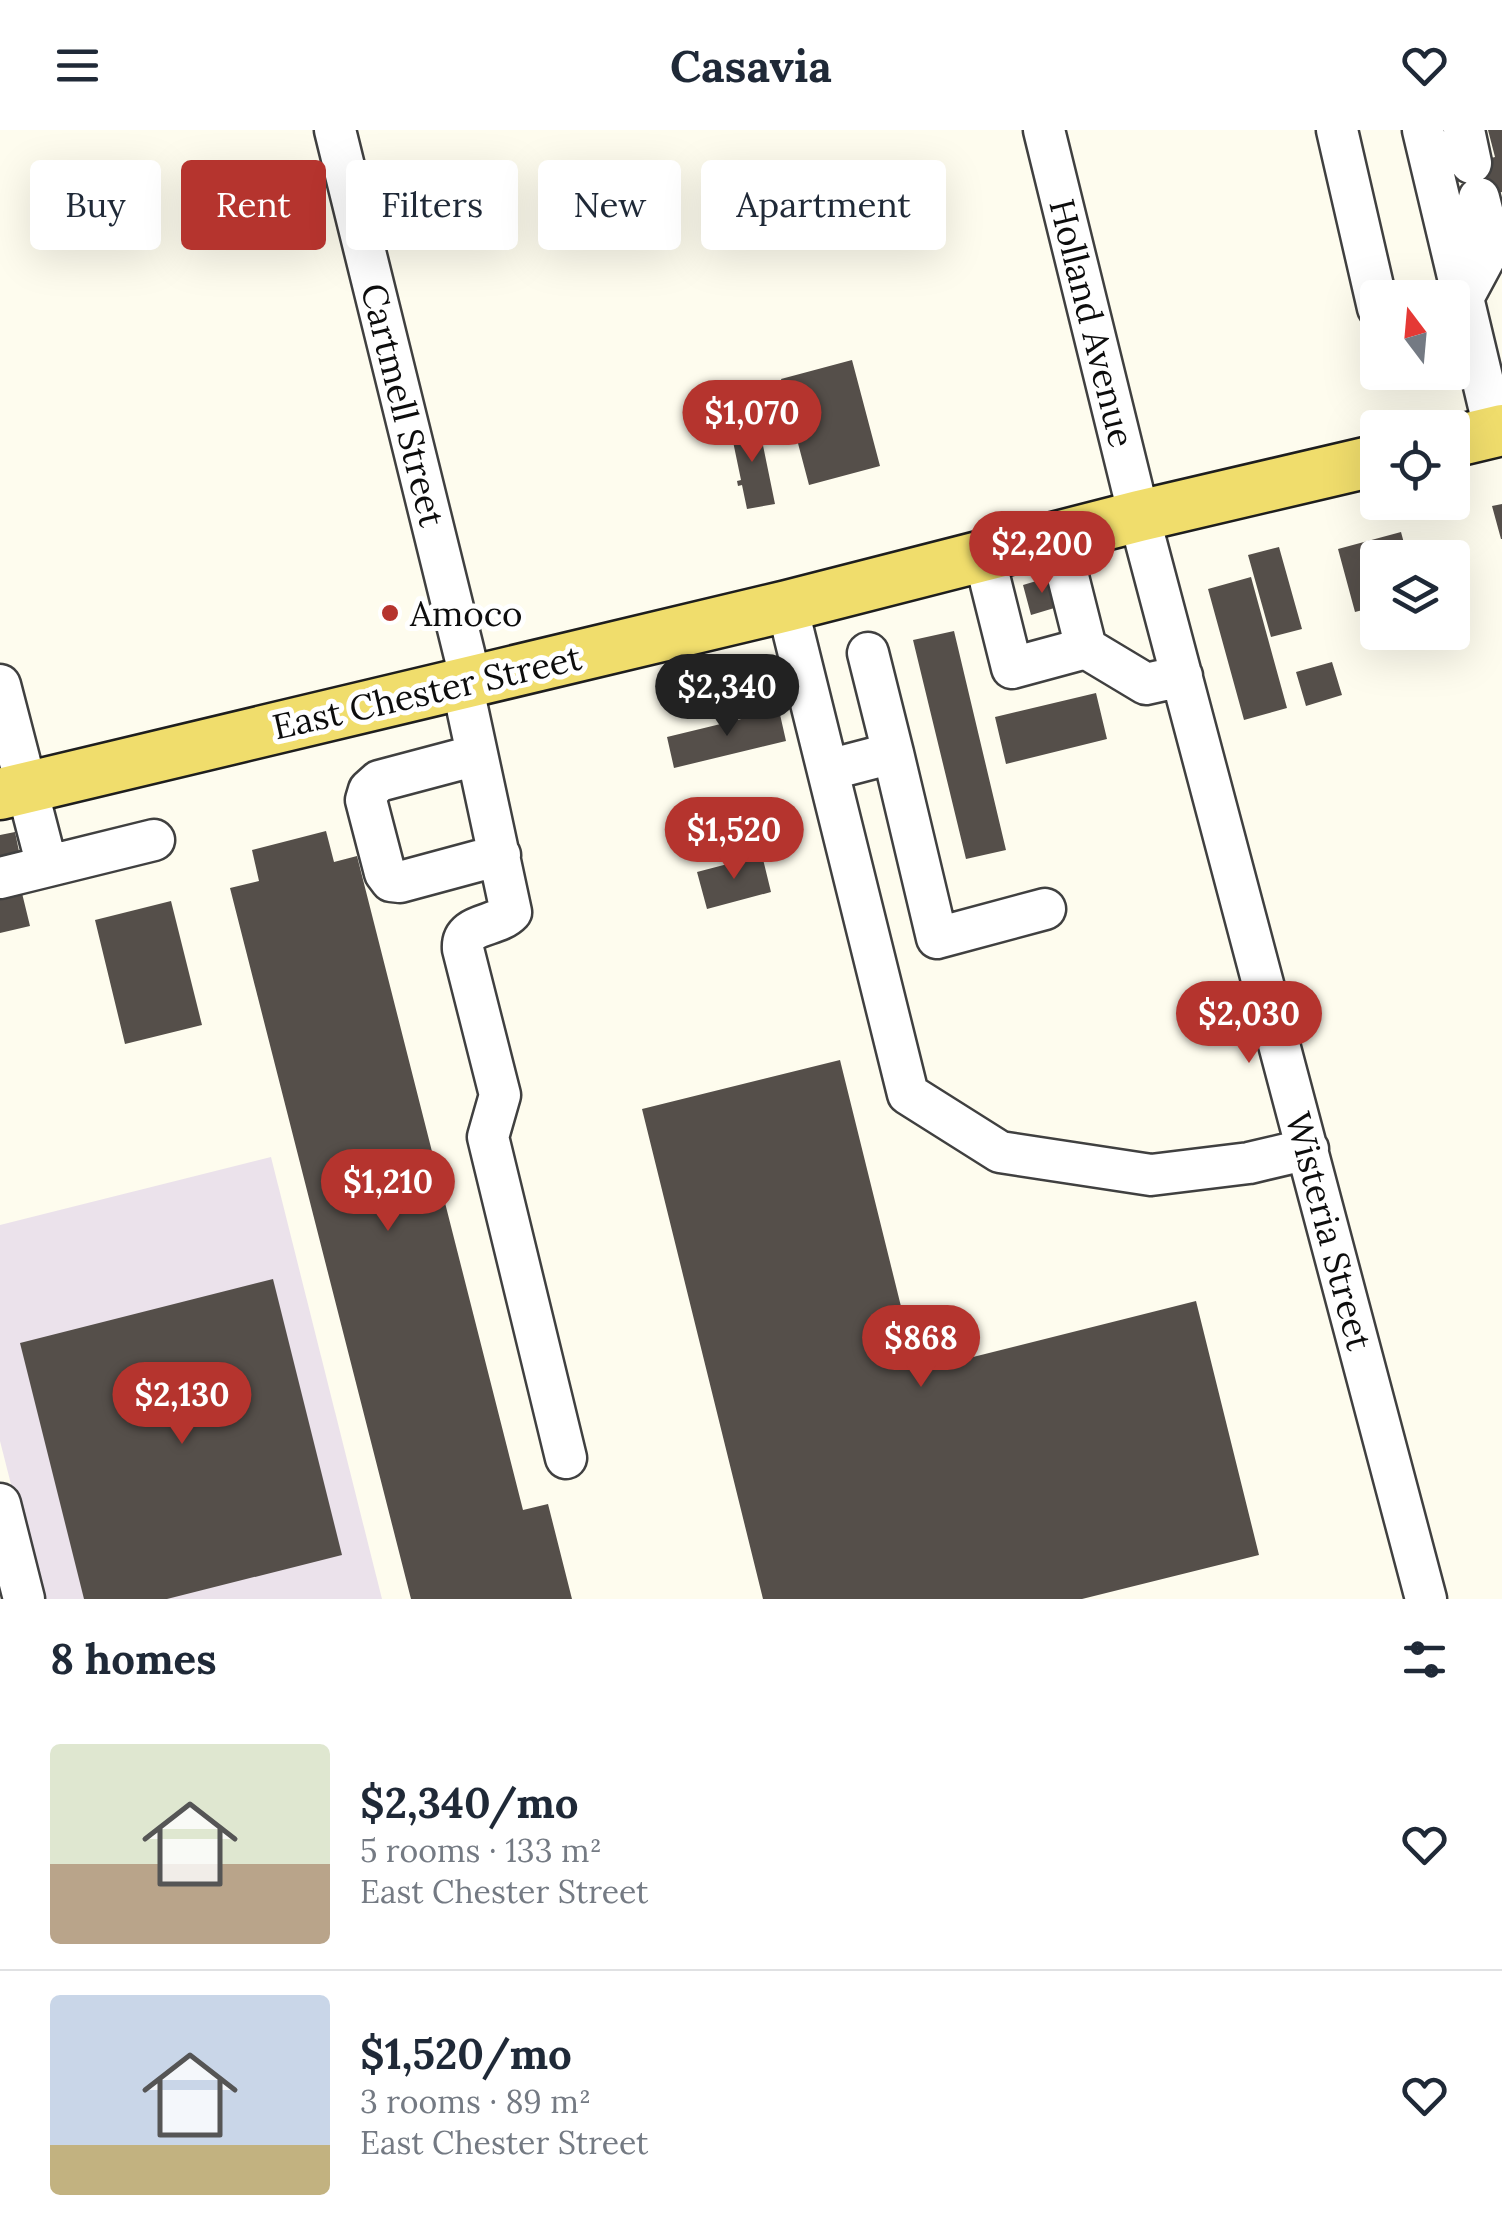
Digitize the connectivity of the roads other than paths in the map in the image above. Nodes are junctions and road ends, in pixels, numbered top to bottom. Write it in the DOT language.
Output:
graph roads {
  1 [pos="335,130"];
  2 [pos="1044,130"];
  3 [pos="1337,130"];
  4 [pos="1423,130"];
  5 [pos="1471,164"];
  6 [pos="1372,280"];
  7 [pos="1472,328"];
  8 [pos="1483,434"];
  9 [pos="1360,464"];
  10 [pos="1139,516"];
  11 [pos="1058,538"];
  12 [pos="984,556"];
  13 [pos="788,606"];
  14 [pos="1086,648"];
  15 [pos="868,653"];
  16 [pos="1182,676"];
  17 [pos="466,682"];
  18 [pos="0,685"];
  19 [pos="893,753"];
  20 [pos="478,755"];
  21 [pos="828,770"];
  22 [pos="14,805"];
  23 [pos="154,840"];
  24 [pos="500,855"];
  25 [pos="47,866"];
  26 [pos="0,878"];
  27 [pos="1045,909"];
  28 [pos="1308,1149"];
  29 [pos="566,1458"];
  30 [pos="0,1504"];
  31 [pos="24,1599"];
  32 [pos="1426,1599"];
  1 -- 17 [label="street, Cartmell Street"];
  2 -- 10 [label="street, Holland Avenue"];
  3 -- 6 [label="street"];
  4 -- 7 [label="street"];
  5 -- 7 [label="street"];
  7 -- 8 [label="street"];
  9 -- 10 [label="main road, East Chester Street"];
  10 -- 11 [label="main road, East Chester Street"];
  10 -- 16 [label="street, Wisteria Street"];
  11 -- 12 [label="main road, East Chester Street"];
  11 -- 14 [label="street"];
  12 -- 13 [label="main road, East Chester Street"];
  12 -- 14 [label="street"];
  13 -- 17 [label="main road, East Chester Street"];
  13 -- 21 [label="street"];
  14 -- 16 [label="street"];
  15 -- 19 [label="street"];
  16 -- 28 [label="street, Wisteria Street"];
  17 -- 20 [label="street, Cartmell Street"];
  17 -- 22 [label="main road, East Chester Street"];
  18 -- 22 [label="street"];
  19 -- 21 [label="street"];
  19 -- 27 [label="street"];
  20 -- 24 [label="street, Cartmell Street"];
  20 -- 24 [label="street"];
  21 -- 28 [label="street"];
  22 -- 25 [label="street"];
  23 -- 25 [label="street"];
  24 -- 29 [label="street, Cartmell Street"];
  25 -- 26 [label="street"];
  28 -- 32 [label="street, Wisteria Street"];
  30 -- 31 [label="street"];
}
